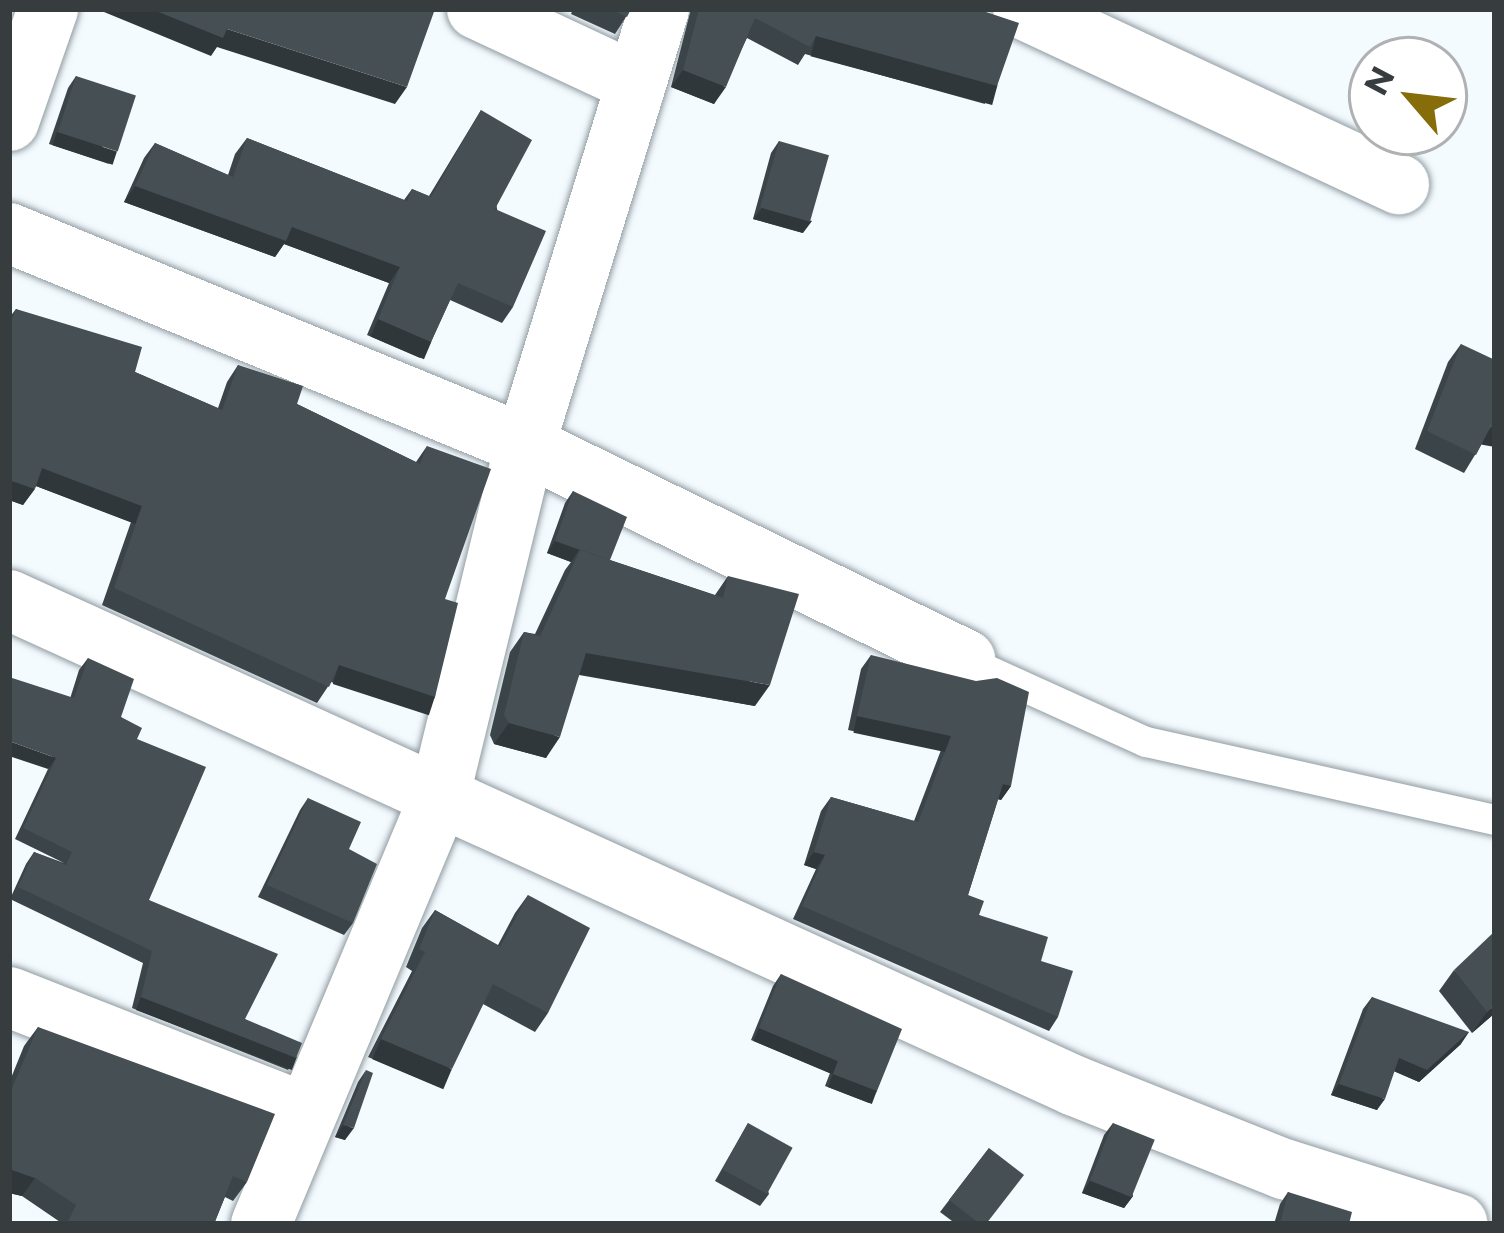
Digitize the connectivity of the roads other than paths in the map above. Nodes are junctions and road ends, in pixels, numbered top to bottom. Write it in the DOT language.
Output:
graph roads {
  1 [pos="48,9"];
  2 [pos="477,9"];
  3 [pos="658,9"];
  4 [pos="1023,9"];
  5 [pos="636,82"];
  6 [pos="9,121"];
  7 [pos="1399,184"];
  8 [pos="9,233"];
  9 [pos="525,445"];
  10 [pos="9,600"];
  11 [pos="965,660"];
  12 [pos="439,797"];
  13 [pos="1495,820"];
  14 [pos="9,997"];
  15 [pos="302,1112"];
  16 [pos="261,1224"];
  17 [pos="1458,1224"];
  1 -- 6 [label="street"];
  2 -- 5 [label="street"];
  3 -- 5 [label="street"];
  4 -- 7 [label="street"];
  5 -- 9 [label="street"];
  8 -- 9 [label="street"];
  9 -- 11 [label="street"];
  9 -- 12 [label="street"];
  10 -- 12 [label="street"];
  11 -- 13 [label="lane"];
  12 -- 15 [label="street"];
  12 -- 17 [label="street"];
  14 -- 15 [label="street"];
  15 -- 16 [label="street"];
}
